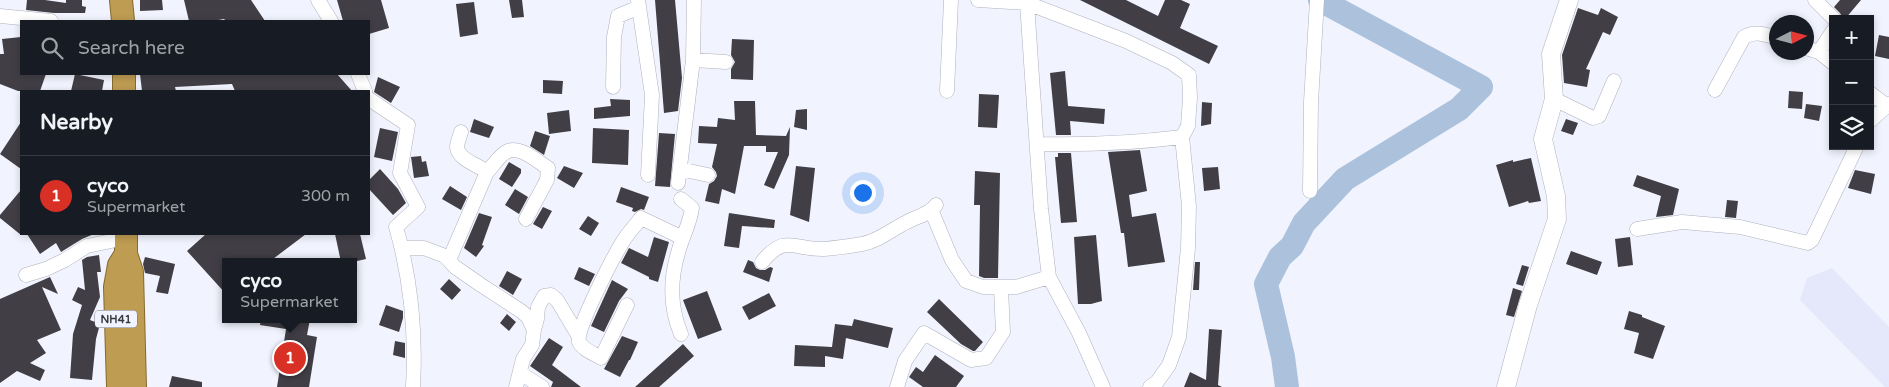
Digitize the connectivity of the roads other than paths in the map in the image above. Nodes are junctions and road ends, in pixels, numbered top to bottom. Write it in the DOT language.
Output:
graph roads {
  1 [pos="121,0"];
  2 [pos="318,0"];
  3 [pos="694,0"];
  4 [pos="951,0"];
  5 [pos="978,0"];
  6 [pos="1569,0"];
  7 [pos="1815,0"];
  8 [pos="638,3"];
  9 [pos="1317,3"];
  10 [pos="1027,4"];
  11 [pos="1830,15"];
  12 [pos="0,16"];
  13 [pos="41,20"];
  14 [pos="123,20"];
  15 [pos="330,20"];
  16 [pos="1829,35"];
  17 [pos="1769,36"];
  18 [pos="1814,49"];
  19 [pos="1814,51"];
  20 [pos="694,60"];
  21 [pos="1829,60"];
  22 [pos="726,62"];
  23 [pos="124,75"];
  24 [pos="358,75"];
  25 [pos="1614,81"];
  26 [pos="613,87"];
  27 [pos="124,90"];
  28 [pos="365,90"];
  29 [pos="1715,90"];
  30 [pos="947,91"];
  31 [pos="1874,96"];
  32 [pos="1554,99"];
  33 [pos="370,100"];
  34 [pos="1887,105"];
  35 [pos="1874,118"];
  36 [pos="461,132"];
  37 [pos="1182,137"];
  38 [pos="1037,144"];
  39 [pos="1855,150"];
  40 [pos="487,172"];
  41 [pos="648,175"];
  42 [pos="708,175"];
  43 [pos="1310,191"];
  44 [pos="681,199"];
  45 [pos="526,219"];
  46 [pos="1637,229"];
  47 [pos="683,238"];
  48 [pos="126,242"];
  49 [pos="402,248"];
  50 [pos="448,260"];
  51 [pos="762,262"];
  52 [pos="26,275"];
  53 [pos="1049,277"];
  54 [pos="1001,288"];
  55 [pos="627,305"];
  56 [pos="534,330"];
  57 [pos="681,334"];
  58 [pos="578,335"];
  59 [pos="518,380"];
  60 [pos="118,387"];
  61 [pos="135,387"];
  62 [pos="413,387"];
  63 [pos="542,387"];
  64 [pos="897,387"];
  65 [pos="1103,387"];
  66 [pos="1150,387"];
  67 [pos="1506,387"];
  1 -- 14 [label="highway"];
  2 -- 15 [label="street"];
  3 -- 20 [label="street"];
  4 -- 30 [label="street"];
  5 -- 10 [label="street"];
  6 -- 32 [label="street"];
  7 -- 11 [label="street"];
  8 -- 26 [label="street"];
  8 -- 41 [label="street"];
  9 -- 43 [label="street"];
  10 -- 37 [label="street"];
  10 -- 38 [label="street"];
  12 -- 13 [label="street"];
  16 -- 18 [label="street"];
  17 -- 29 [label="street"];
  19 -- 21 [label="street"];
  20 -- 22 [label="street"];
  20 -- 42 [label="street"];
  23 -- 27 [label="highway"];
  24 -- 28 [label="street"];
  25 -- 32 [label="street"];
  31 -- 34 [label="street"];
  32 -- 67 [label="street"];
  33 -- 49 [label="street"];
  34 -- 35 [label="street"];
  36 -- 40 [label="street"];
  37 -- 38 [label="street"];
  37 -- 66 [label="street"];
  38 -- 53 [label="street"];
  39 -- 46 [label="street"];
  40 -- 45 [label="street"];
  40 -- 50 [label="street"];
  44 -- 47 [label="street"];
  47 -- 57 [label="street"];
  47 -- 58 [label="street"];
  48 -- 52 [label="street"];
  48 -- 60 [label="highway, NH41"];
  48 -- 61 [label="highway, NH41"];
  49 -- 50 [label="street"];
  49 -- 62 [label="street"];
  50 -- 56 [label="street"];
  51 -- 54 [label="street"];
  53 -- 54 [label="street"];
  53 -- 65 [label="street"];
  54 -- 64 [label="street"];
  55 -- 58 [label="street"];
  56 -- 58 [label="street"];
  56 -- 59 [label="street"];
  59 -- 63 [label="street"];
}
